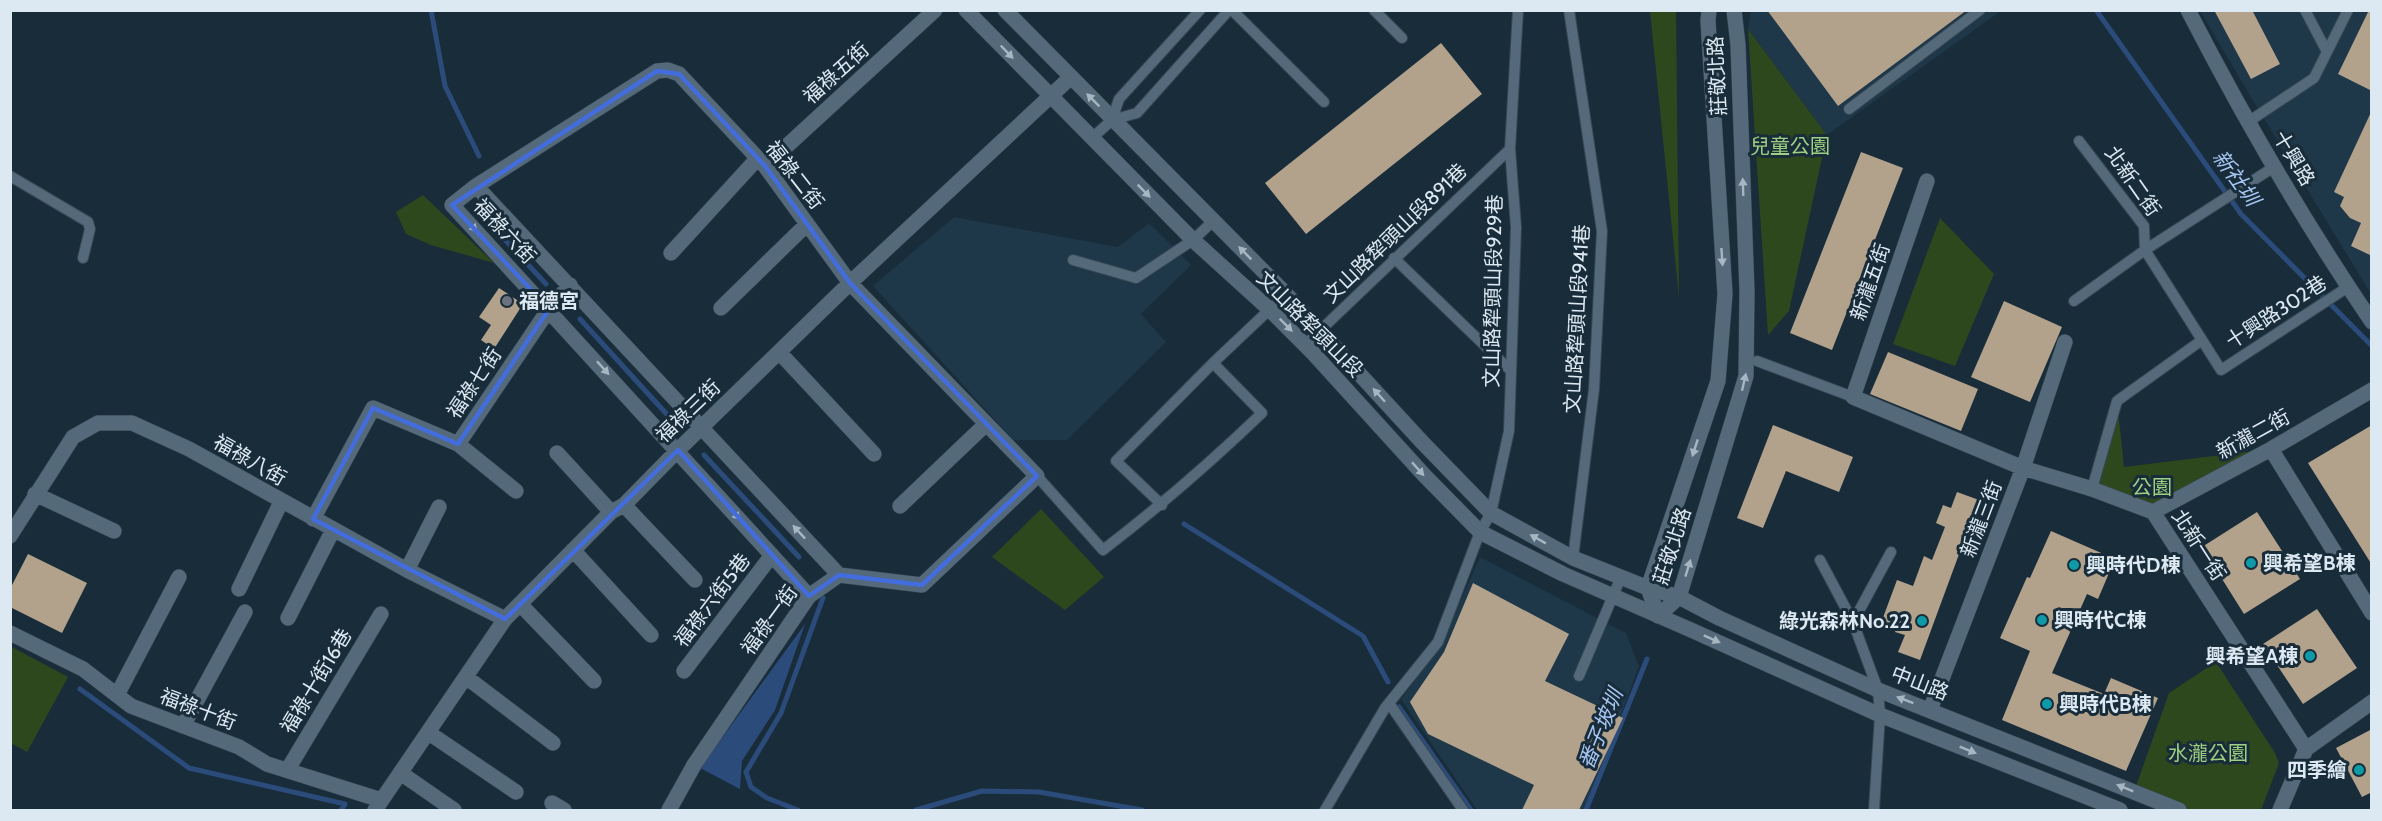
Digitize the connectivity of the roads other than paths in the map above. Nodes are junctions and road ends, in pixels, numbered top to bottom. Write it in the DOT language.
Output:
graph roads {
  1 [pos="935,10"];
  2 [pos="966,10"];
  3 [pos="1005,10"];
  4 [pos="1200,10"];
  5 [pos="1230,10"];
  6 [pos="1374,10"];
  7 [pos="1518,10"];
  8 [pos="1569,10"];
  9 [pos="1709,10"];
  10 [pos="1734,10"];
  11 [pos="1980,10"];
  12 [pos="2188,10"];
  13 [pos="2305,10"];
  14 [pos="2348,10"];
  15 [pos="1402,38"];
  16 [pos="2327,52"];
  17 [pos="1071,77"];
  18 [pos="1050,96"];
  19 [pos="1324,102"];
  20 [pos="1849,109"];
  21 [pos="1112,120"];
  22 [pos="2248,122"];
  23 [pos="1092,138"];
  24 [pos="2079,141"];
  25 [pos="1510,149"];
  26 [pos="761,163"];
  27 [pos="2274,167"];
  28 [pos="10,176"];
  29 [pos="1927,181"];
  30 [pos="476,186"];
  31 [pos="1213,221"];
  32 [pos="807,224"];
  33 [pos="1193,240"];
  34 [pos="2145,250"];
  35 [pos="671,253"];
  36 [pos="83,258"];
  37 [pos="1394,258"];
  38 [pos="1073,260"];
  39 [pos="850,283"];
  40 [pos="570,285"];
  41 [pos="2341,290"];
  42 [pos="1286,294"];
  43 [pos="2074,301"];
  44 [pos="721,308"];
  45 [pos="549,309"];
  46 [pos="1269,309"];
  47 [pos="2372,322"];
  48 [pos="1320,329"];
  49 [pos="2202,340"];
  50 [pos="2065,342"];
  51 [pos="1305,345"];
  52 [pos="779,352"];
  53 [pos="1757,361"];
  54 [pos="1213,363"];
  55 [pos="1511,371"];
  56 [pos="2372,390"];
  57 [pos="1853,397"];
  58 [pos="986,424"];
  59 [pos="701,428"];
  60 [pos="458,444"];
  61 [pos="2271,449"];
  62 [pos="678,450"];
  63 [pos="557,453"];
  64 [pos="874,453"];
  65 [pos="2023,468"];
  66 [pos="1037,476"];
  67 [pos="2092,489"];
  68 [pos="516,491"];
  69 [pos="35,494"];
  70 [pos="281,502"];
  71 [pos="1161,505"];
  72 [pos="900,506"];
  73 [pos="439,507"];
  74 [pos="618,508"];
  75 [pos="2153,512"];
  76 [pos="1491,513"];
  77 [pos="313,519"];
  78 [pos="333,530"];
  79 [pos="114,531"];
  80 [pos="1480,532"];
  81 [pos="10,536"];
  82 [pos="573,550"];
  83 [pos="1891,552"];
  84 [pos="772,555"];
  85 [pos="1573,558"];
  86 [pos="1820,560"];
  87 [pos="407,570"];
  88 [pos="839,575"];
  89 [pos="179,577"];
  90 [pos="1621,577"];
  91 [pos="695,580"];
  92 [pos="1648,588"];
  93 [pos="239,589"];
  94 [pos="809,596"];
  95 [pos="1612,596"];
  96 [pos="1679,597"];
  97 [pos="520,604"];
  98 [pos="245,612"];
  99 [pos="2372,613"];
  100 [pos="381,614"];
  101 [pos="1658,616"];
  102 [pos="288,618"];
  103 [pos="505,620"];
  104 [pos="1853,622"];
  105 [pos="10,633"];
  106 [pos="651,635"];
  107 [pos="684,671"];
  108 [pos="1579,676"];
  109 [pos="466,677"];
  110 [pos="594,681"];
  111 [pos="1878,690"];
  112 [pos="117,695"];
  113 [pos="2372,702"];
  114 [pos="1389,703"];
  115 [pos="1930,710"];
  116 [pos="1880,716"];
  117 [pos="183,726"];
  118 [pos="429,733"];
  119 [pos="553,743"];
  120 [pos="2306,749"];
  121 [pos="288,769"];
  122 [pos="402,774"];
  123 [pos="516,792"];
  124 [pos="378,805"];
  125 [pos="454,810"];
  126 [pos="669,810"];
  127 [pos="1324,810"];
  128 [pos="1463,810"];
  129 [pos="1874,810"];
  130 [pos="2120,810"];
  131 [pos="2177,810"];
  132 [pos="2280,810"];
  1 -- 26 [label="street, 福祿五街"];
  2 -- 18 [label="street, 文山路犂頭山段, one-way"];
  3 -- 17 [label="street, 文山路犂頭山段"];
  4 -- 21 [label="lane"];
  5 -- 19 [label="lane"];
  5 -- 21 [label="lane"];
  6 -- 15 [label="lane"];
  7 -- 25 [label="lane, 文山路犂頭山段929巷"];
  8 -- 85 [label="lane, 文山路犂頭山段941巷"];
  9 -- 92 [label="street, 莊敬北路, one-way"];
  96 -- 10 [label="street, 莊敬北路, one-way"];
  11 -- 20 [label="lane"];
  12 -- 22 [label="street, 十興路"];
  13 -- 16 [label="lane"];
  14 -- 16 [label="lane"];
  16 -- 22 [label="lane"];
  17 -- 18 [label="street, 福祿三街"];
  21 -- 17 [label="street, 文山路犂頭山段, one-way"];
  18 -- 23 [label="street, 文山路犂頭山段"];
  18 -- 39 [label="street, 福祿三街"];
  21 -- 23 [label="lane"];
  21 -- 31 [label="street, 文山路犂頭山段"];
  22 -- 27 [label="street, 十興路"];
  23 -- 33 [label="street, 文山路犂頭山段, one-way"];
  24 -- 34 [label="lane, 北新二街"];
  25 -- 37 [label="lane, 文山路犂頭山段891巷"];
  25 -- 55 [label="lane, 文山路犂頭山段929巷"];
  26 -- 30 [label="street, 福祿二街"];
  26 -- 32 [label="street, 福祿二街"];
  26 -- 35 [label="street, 福祿五街"];
  27 -- 34 [label="lane"];
  27 -- 41 [label="street, 十興路"];
  28 -- 36 [label="lane"];
  29 -- 57 [label="street, 新瀧五街"];
  30 -- 40 [label="street, 福祿六街"];
  30 -- 45 [label="street, 福祿六街, one-way"];
  31 -- 33 [label="lane"];
  42 -- 31 [label="street, 文山路犂頭山段, one-way"];
  32 -- 39 [label="street, 福祿二街"];
  32 -- 44 [label="street"];
  33 -- 38 [label="lane"];
  33 -- 46 [label="street, 文山路犂頭山段"];
  34 -- 43 [label="lane"];
  34 -- 49 [label="lane, 北新二街"];
  37 -- 48 [label="lane, 文山路犂頭山段891巷"];
  37 -- 55 [label="lane"];
  39 -- 52 [label="street, 福祿三街"];
  39 -- 58 [label="street, 福祿二街"];
  40 -- 45 [label="street, 福祿七街"];
  40 -- 59 [label="street, 福祿六街"];
  41 -- 47 [label="street, 十興路"];
  41 -- 49 [label="lane, 十興路302巷"];
  42 -- 46 [label="lane"];
  42 -- 48 [label="street, 文山路犂頭山段"];
  45 -- 60 [label="street, 福祿七街"];
  45 -- 62 [label="street, 福祿六街, one-way"];
  46 -- 51 [label="street, 文山路犂頭山段, one-way"];
  46 -- 54 [label="lane"];
  48 -- 51 [label="lane, 文山路犂頭山段891巷"];
  76 -- 48 [label="street, 文山路犂頭山段, one-way"];
  49 -- 67 [label="lane, 十興路302巷"];
  50 -- 65 [label="street, 新瀧三街"];
  51 -- 80 [label="street, 文山路犂頭山段, one-way"];
  52 -- 59 [label="street, 福祿三街"];
  52 -- 64 [label="street"];
  53 -- 57 [label="lane"];
  54 -- 71 [label="lane"];
  54 -- 71 [label="lane"];
  55 -- 76 [label="lane, 文山路犂頭山段929巷"];
  56 -- 61 [label="street, 新瀧二街"];
  57 -- 65 [label="street, 北新一街"];
  58 -- 66 [label="street, 福祿二街"];
  58 -- 72 [label="street"];
  59 -- 62 [label="street, 福祿三街"];
  88 -- 59 [label="street, 福祿六街, one-way"];
  60 -- 68 [label="street"];
  60 -- 77 [label="street, 福祿七街"];
  61 -- 75 [label="street, 新瀧二街"];
  61 -- 99 [label="street"];
  62 -- 74 [label="street, 福祿三街"];
  62 -- 84 [label="street, 福祿六街, one-way"];
  63 -- 74 [label="street"];
  65 -- 67 [label="street, 北新一街"];
  65 -- 115 [label="street, 新瀧三街"];
  66 -- 71 [label="lane"];
  66 -- 88 [label="street"];
  67 -- 75 [label="street, 北新一街"];
  69 -- 70 [label="street, 福祿八街"];
  69 -- 79 [label="street"];
  69 -- 81 [label="street, 福祿八街"];
  70 -- 77 [label="street, 福祿八街"];
  70 -- 93 [label="street"];
  73 -- 87 [label="street"];
  74 -- 82 [label="street, 福祿三街"];
  74 -- 91 [label="street"];
  75 -- 120 [label="street, 北新一街"];
  76 -- 80 [label="lane, 文山路犂頭山段929巷"];
  85 -- 76 [label="street, 文山路犂頭山段, one-way"];
  77 -- 78 [label="street, 福祿八街"];
  78 -- 87 [label="street, 福祿八街"];
  78 -- 102 [label="street"];
  80 -- 95 [label="street, 文山路犂頭山段"];
  80 -- 114 [label="lane, 文山路犂頭山段929巷"];
  82 -- 97 [label="street, 福祿三街"];
  82 -- 106 [label="street"];
  83 -- 104 [label="lane"];
  84 -- 94 [label="street, 福祿六街"];
  84 -- 107 [label="street, 福祿六街5巷"];
  85 -- 90 [label="street, 文山路犂頭山段"];
  86 -- 104 [label="lane"];
  87 -- 103 [label="street, 福祿八街"];
  88 -- 94 [label="street, 福祿一街"];
  89 -- 112 [label="street"];
  90 -- 92 [label="street, 文山路犂頭山段"];
  90 -- 95 [label="lane"];
  92 -- 96 [label="street, 中山路"];
  92 -- 101 [label="street, 莊敬北路"];
  94 -- 126 [label="street, 福祿一街"];
  95 -- 101 [label="street, 文山路犂頭山段"];
  95 -- 108 [label="lane"];
  96 -- 101 [label="street, 莊敬北路"];
  96 -- 111 [label="street, 中山路"];
  97 -- 103 [label="street, 福祿三街"];
  97 -- 110 [label="street"];
  98 -- 117 [label="street"];
  100 -- 121 [label="street, 福祿十街16巷"];
  101 -- 116 [label="street, one-way"];
  103 -- 109 [label="street, 福祿三街"];
  104 -- 111 [label="lane"];
  105 -- 112 [label="street, 福祿十街"];
  109 -- 118 [label="street, 福祿三街"];
  109 -- 119 [label="street"];
  115 -- 111 [label="street, 中山路, one-way"];
  111 -- 116 [label="lane"];
  112 -- 117 [label="street, 福祿十街"];
  113 -- 120 [label="street"];
  114 -- 127 [label="lane, 文山路犂頭山段929巷"];
  114 -- 128 [label="lane"];
  131 -- 115 [label="street, 中山路, one-way"];
  116 -- 129 [label="lane"];
  116 -- 130 [label="street, one-way"];
  117 -- 121 [label="street, 福祿十街"];
  118 -- 122 [label="street, 福祿三街"];
  118 -- 123 [label="street"];
  120 -- 132 [label="street"];
  121 -- 124 [label="street, 福祿十街"];
  122 -- 124 [label="street, 福祿三街"];
  122 -- 125 [label="street"];
}
